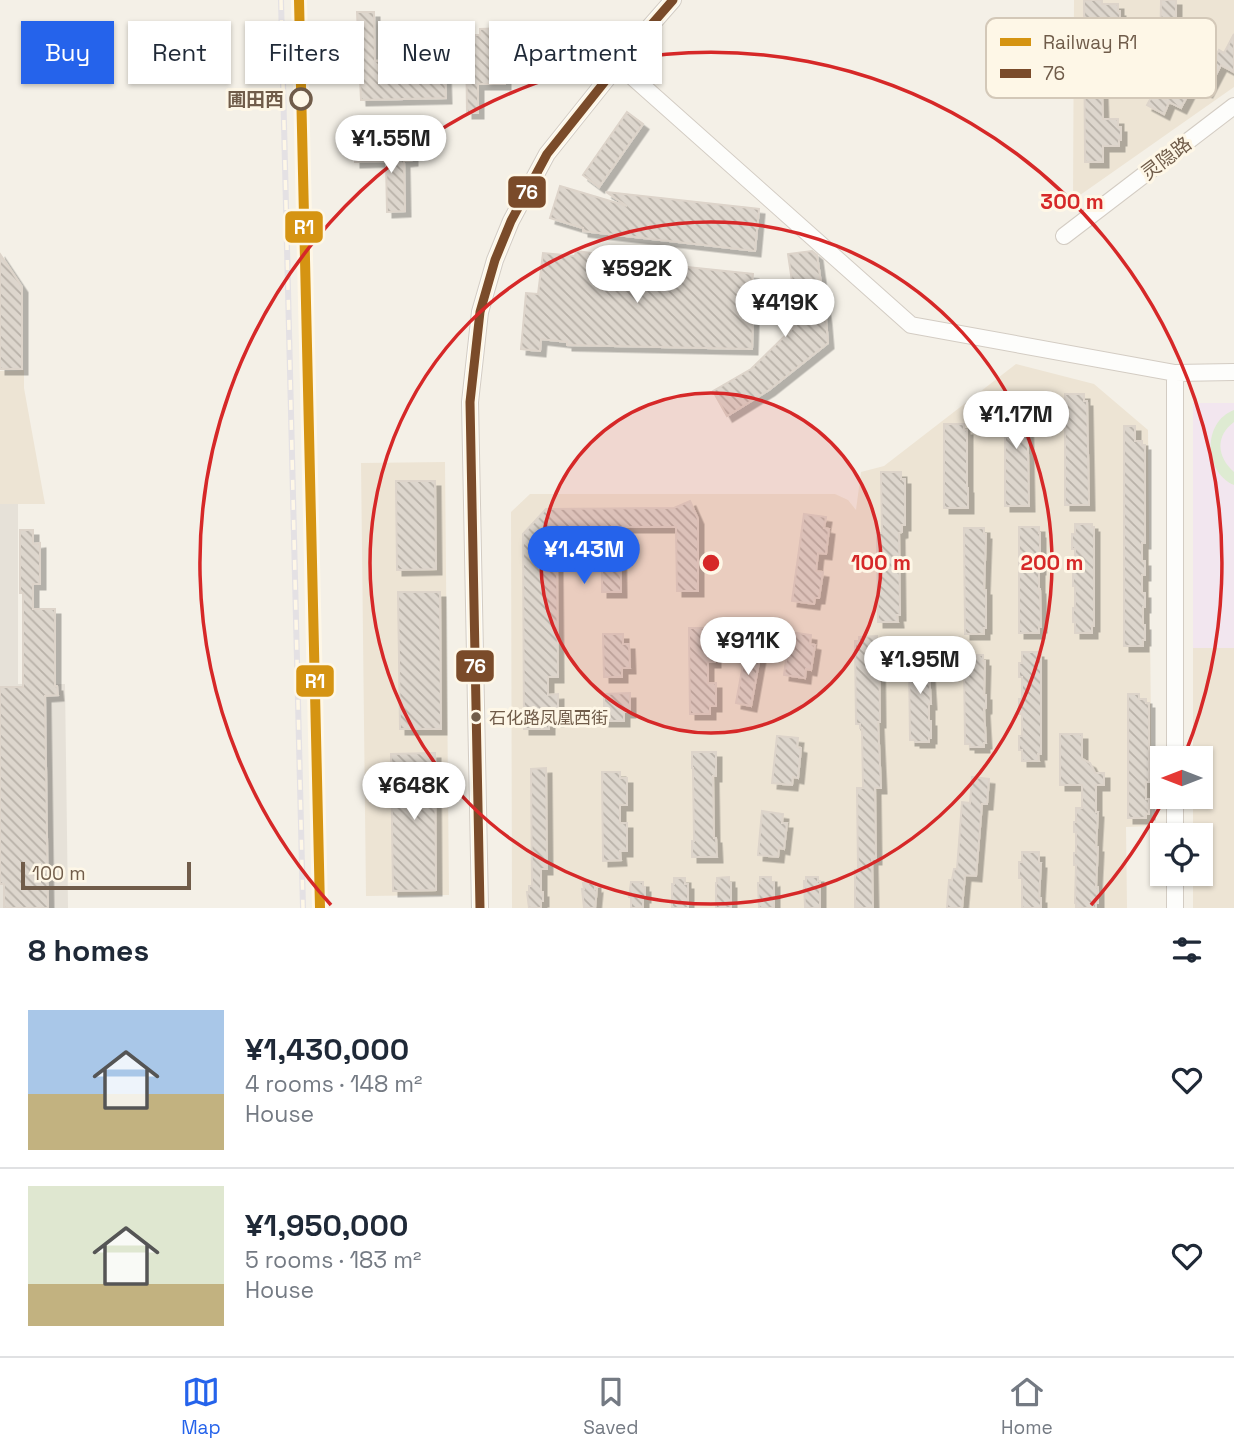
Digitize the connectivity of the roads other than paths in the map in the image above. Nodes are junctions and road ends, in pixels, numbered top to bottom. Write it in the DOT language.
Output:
graph roads {
  1 [pos="673,0"];
  2 [pos="655,21"];
  3 [pos="602,84"];
  4 [pos="640,84"];
  5 [pos="1234,106"];
  6 [pos="1064,236"];
  7 [pos="1234,372"];
  8 [pos="1175,373"];
  9 [pos="1175,746"];
  10 [pos="1175,886"];
  11 [pos="480,908"];
  12 [pos="1175,908"];
  1 -- 2 [label="street"];
  3 -- 11 [label="street"];
  4 -- 8 [label="street"];
  5 -- 6 [label="street, 灵隐路"];
  7 -- 8 [label="street"];
  8 -- 9 [label="street"];
  10 -- 12 [label="street"];
}
